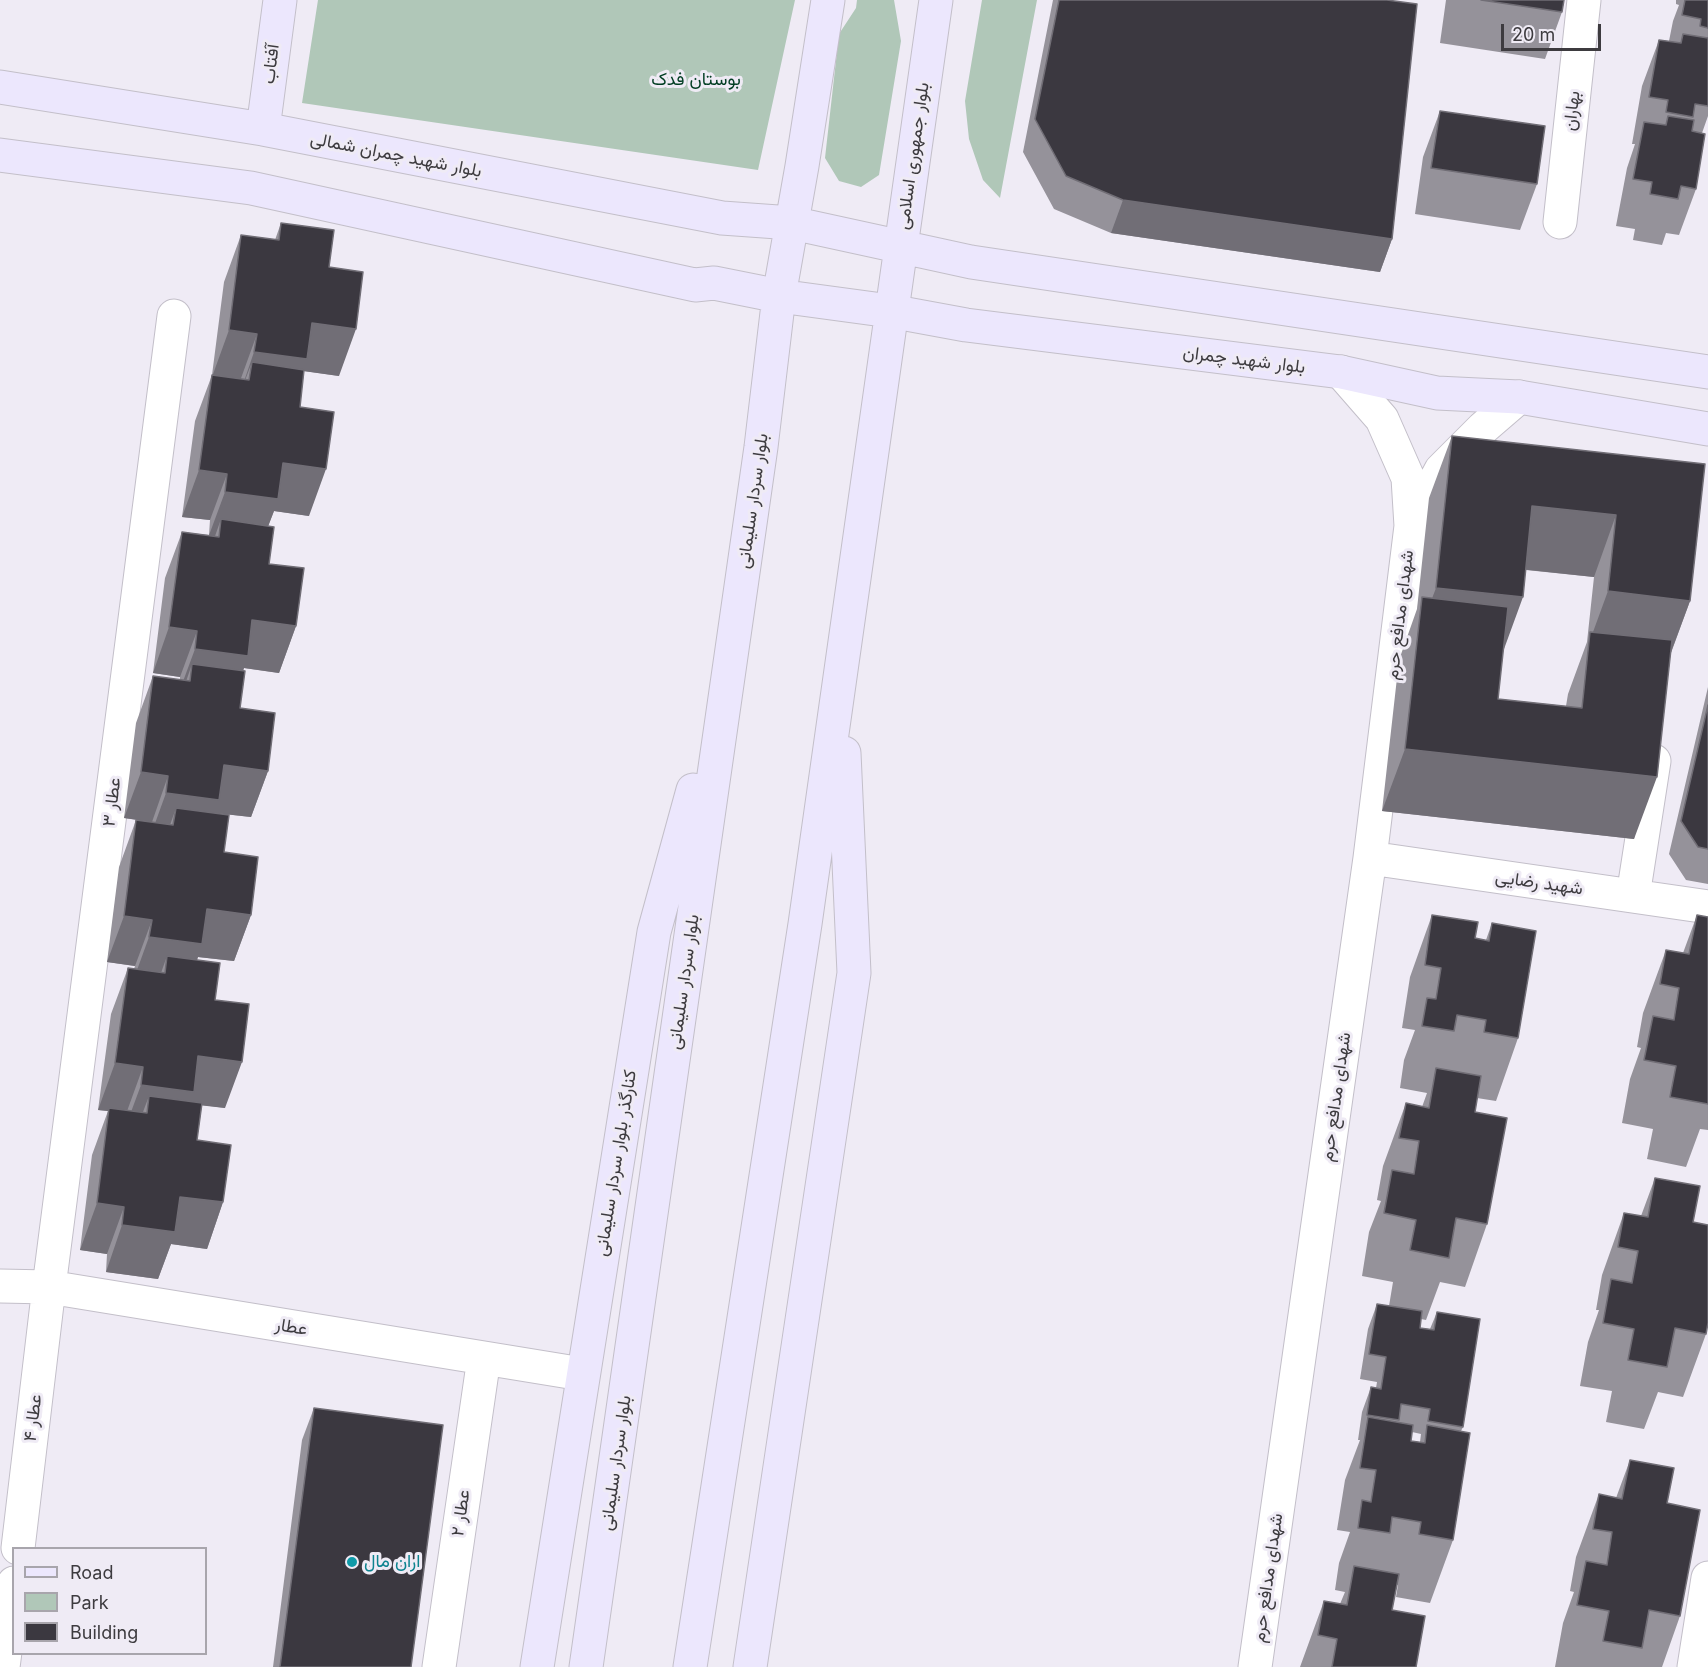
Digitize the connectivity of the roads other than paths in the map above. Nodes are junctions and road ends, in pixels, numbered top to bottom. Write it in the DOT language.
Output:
graph roads {
  1 [pos="280,0"];
  2 [pos="828,0"];
  3 [pos="936,0"];
  4 [pos="1584,0"];
  5 [pos="0,87"];
  6 [pos="263,129"];
  7 [pos="0,155"];
  8 [pos="1560,222"];
  9 [pos="792,223"];
  10 [pos="900,245"];
  11 [pos="779,296"];
  12 [pos="890,311"];
  13 [pos="174,316"];
  14 [pos="1341,372"];
  15 [pos="1708,372"];
  16 [pos="1519,397"];
  17 [pos="1708,429"];
  18 [pos="1411,526"];
  19 [pos="728,667"];
  20 [pos="841,671"];
  21 [pos="1658,733"];
  22 [pos="1370,858"];
  23 [pos="1633,896"];
  24 [pos="1708,907"];
  25 [pos="0,1286"];
  26 [pos="49,1287"];
  27 [pos="484,1358"];
  28 [pos="582,1374"];
  29 [pos="18,1547"];
  30 [pos="1708,1578"];
  31 [pos="12,1598"];
  32 [pos="3,1667"];
  33 [pos="439,1667"];
  34 [pos="537,1667"];
  35 [pos="586,1667"];
  36 [pos="690,1667"];
  37 [pos="750,1667"];
  38 [pos="1255,1667"];
  39 [pos="1694,1667"];
  1 -- 6 [label="main road, آفتاب"];
  2 -- 9 [label="main road"];
  3 -- 10 [label="main road, بلوار جمهوری اسلامی"];
  4 -- 8 [label="street, بهاران"];
  5 -- 6 [label="main road, بلوار شهید چمران شمالی"];
  6 -- 9 [label="main road, بلوار شهید چمران شمالی"];
  7 -- 11 [label="main road"];
  9 -- 10 [label="main road"];
  9 -- 11 [label="main road"];
  10 -- 12 [label="main road, بلوار جمهوری اسلامی"];
  10 -- 15 [label="main road"];
  11 -- 12 [label="main road, بلوار شهید چمران"];
  11 -- 19 [label="main road, بلوار سردار سلیمانی"];
  12 -- 14 [label="main road, بلوار شهید چمران"];
  12 -- 20 [label="main road"];
  13 -- 26 [label="street, عطار ۳"];
  14 -- 16 [label="main road, بلوار شهید چمران"];
  14 -- 18 [label="street"];
  16 -- 17 [label="main road, بلوار شهید چمران"];
  16 -- 18 [label="street"];
  18 -- 22 [label="street, شهدای مدافع حرم"];
  19 -- 28 [label="main road, کنارگذر بلوار سردار سلیمانی"];
  19 -- 35 [label="main road, بلوار سردار سلیمانی"];
  20 -- 36 [label="main road"];
  20 -- 37 [label="main road"];
  21 -- 23 [label="street"];
  22 -- 23 [label="street, شهید رضایی"];
  22 -- 38 [label="street, شهدای مدافع حرم"];
  23 -- 24 [label="street, شهید رضایی"];
  25 -- 26 [label="street, عطار"];
  26 -- 27 [label="street, عطار"];
  26 -- 29 [label="street, عطار ۴"];
  27 -- 28 [label="street, عطار"];
  27 -- 33 [label="street, عطار ۲"];
  28 -- 34 [label="main road, کنارگذر بلوار سردار سلیمانی"];
  30 -- 39 [label="street"];
  31 -- 32 [label="street"];
}
